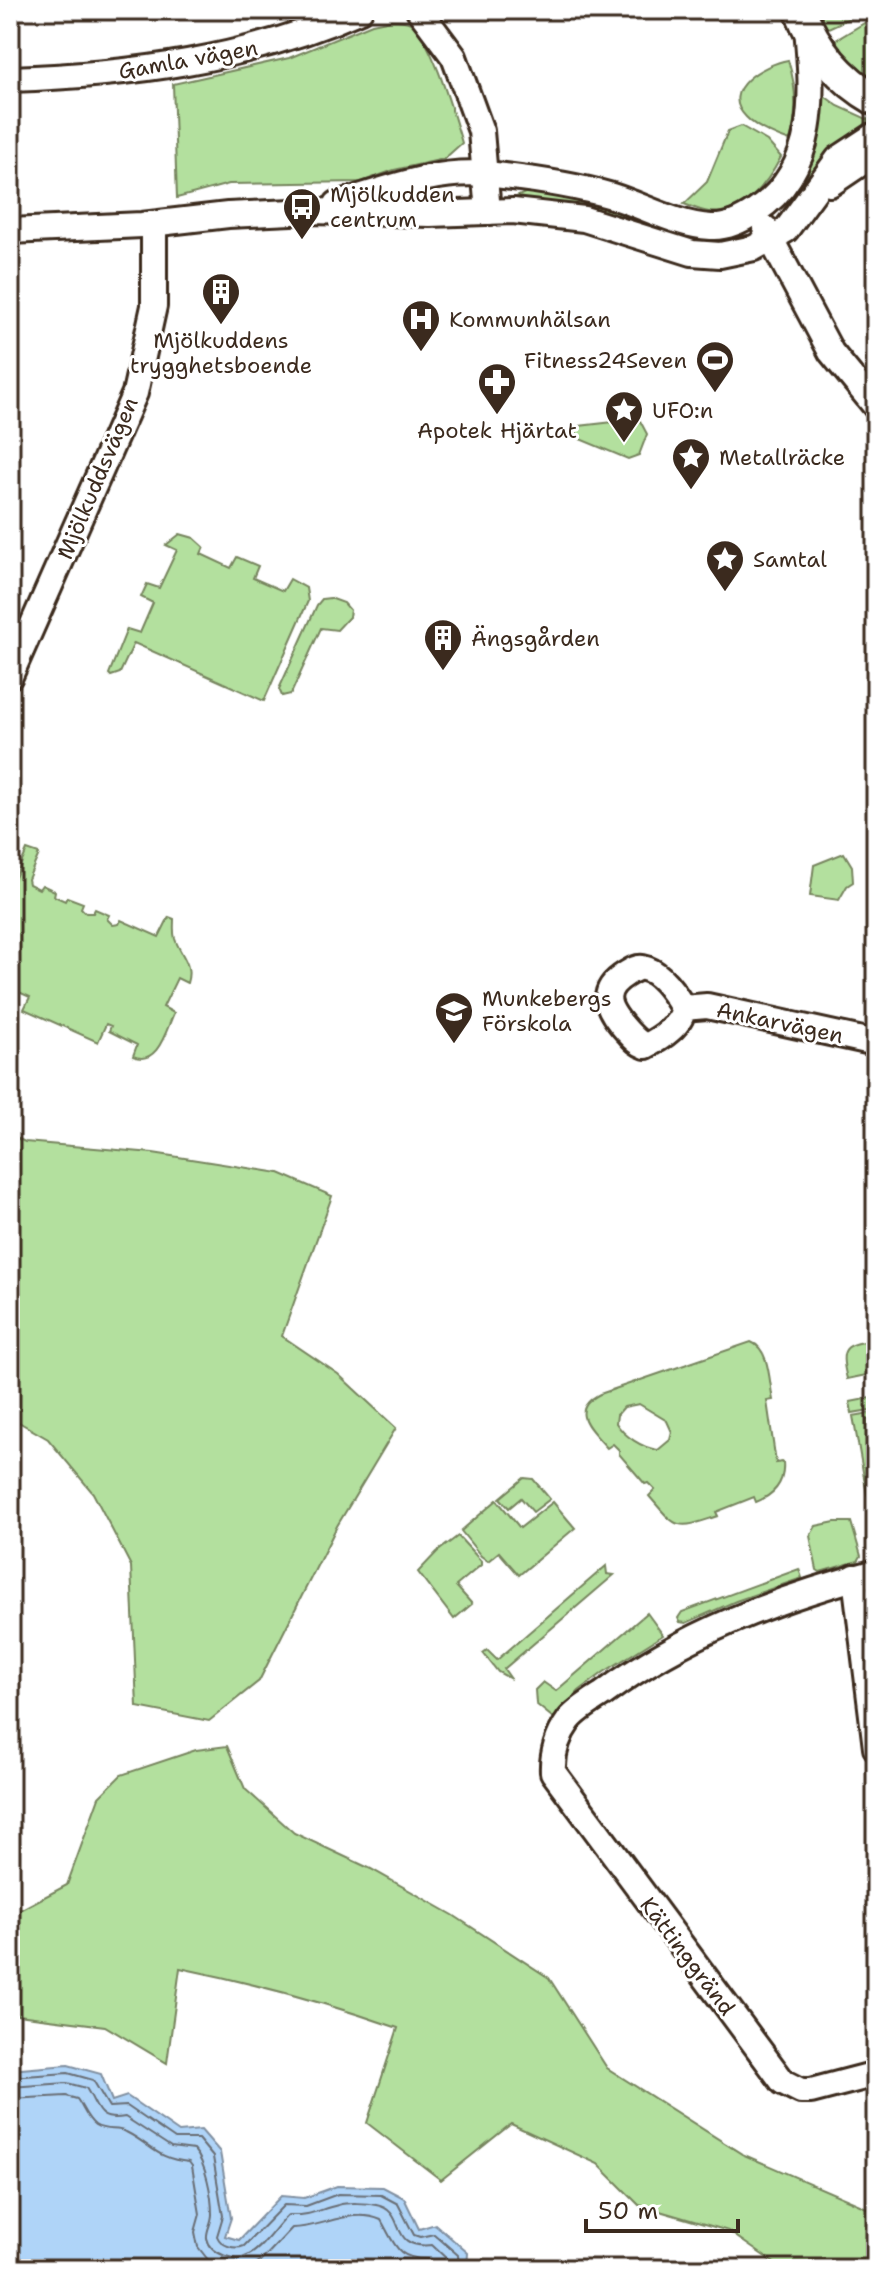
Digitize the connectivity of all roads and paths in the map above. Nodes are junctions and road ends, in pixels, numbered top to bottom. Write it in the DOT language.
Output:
graph roads {
  1 [pos="360,10"];
  2 [pos="419,10"];
  3 [pos="803,19"];
  4 [pos="10,79"];
  5 [pos="876,100"];
  6 [pos="876,134"];
  7 [pos="876,153"];
  8 [pos="485,174"];
  9 [pos="815,194"];
  10 [pos="312,211"];
  11 [pos="488,212"];
  12 [pos="755,212"];
  13 [pos="154,224"];
  14 [pos="10,231"];
  15 [pos="772,239"];
  16 [pos="876,407"];
  17 [pos="10,676"];
  18 [pos="683,1008"];
  19 [pos="876,1043"];
  20 [pos="866,1574"];
  21 [pos="876,1748"];
  22 [pos="876,2074"];
  1 -- 4 [label="street, Gamla vägen"];
  2 -- 8 [label="street"];
  3 -- 5 [label="main road"];
  3 -- 12 [label="street"];
  6 -- 9 [label="street"];
  7 -- 9 [label="street"];
  8 -- 10 [label="street"];
  8 -- 11 [label="street"];
  8 -- 12 [label="street"];
  9 -- 15 [label="street"];
  10 -- 11 [label="street"];
  10 -- 13 [label="street"];
  11 -- 15 [label="street"];
  12 -- 15 [label="street"];
  13 -- 14 [label="street"];
  13 -- 17 [label="street, Mjölkuddsvägen"];
  15 -- 16 [label="street"];
  18 -- 19 [label="street, Ankarvägen"];
  20 -- 21 [label="street"];
  20 -- 22 [label="street, Kättinggränd"];
}
